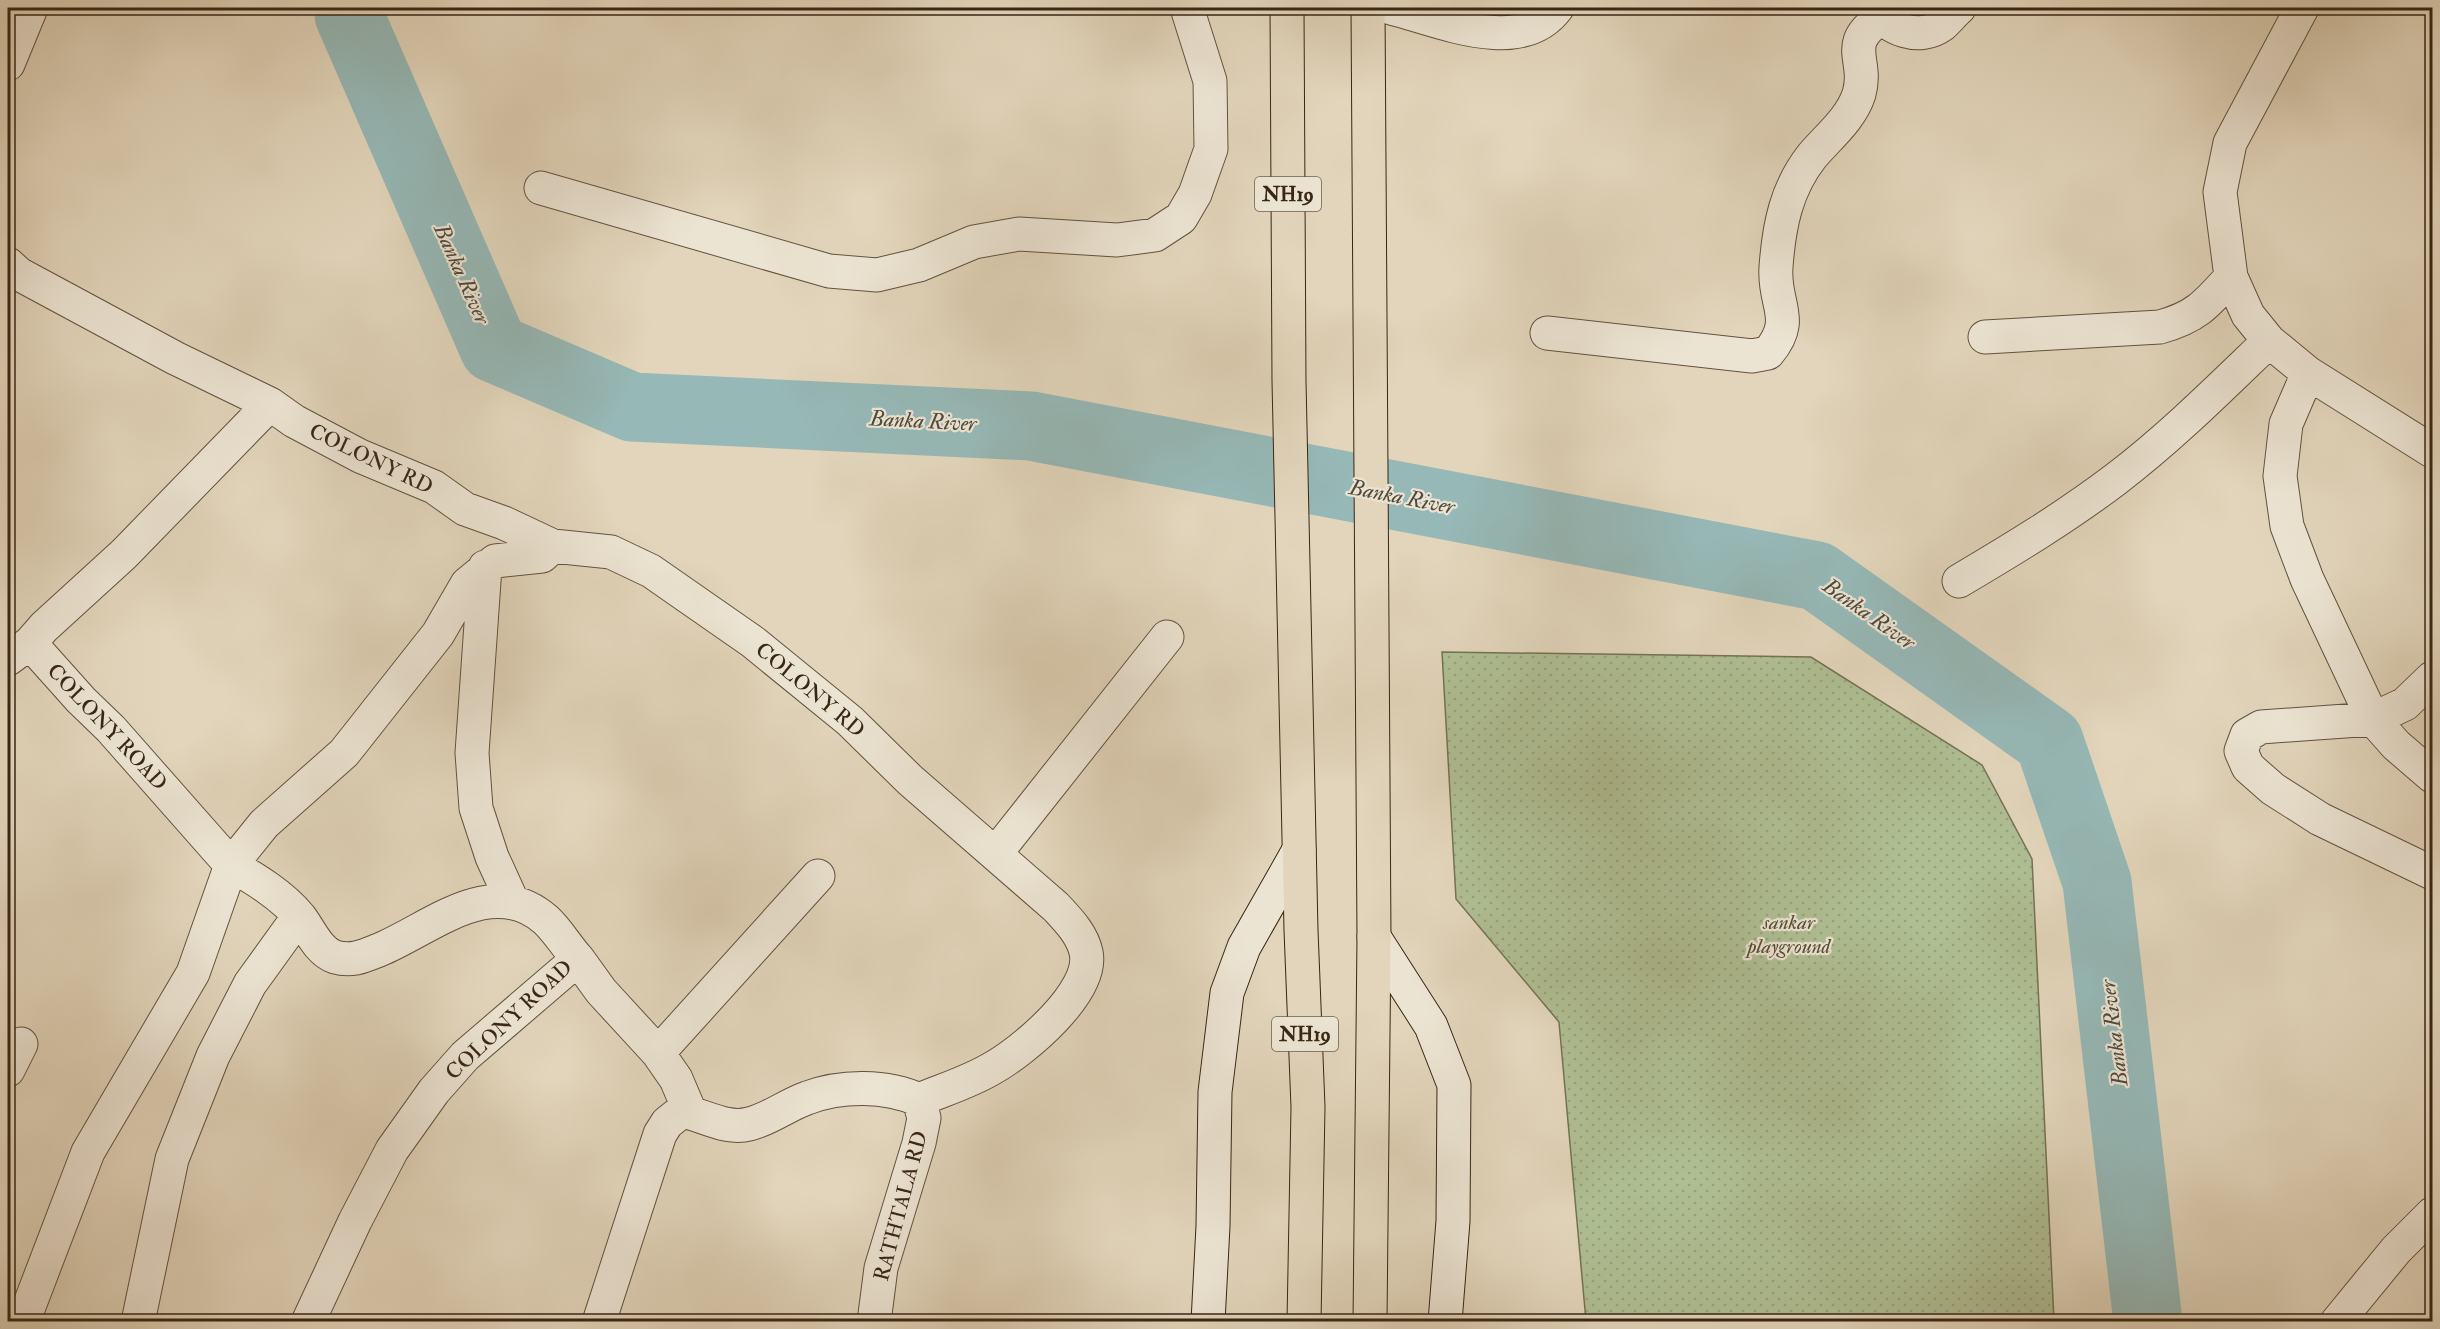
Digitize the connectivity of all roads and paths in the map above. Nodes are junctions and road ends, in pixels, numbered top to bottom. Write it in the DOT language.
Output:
graph roads {
  1 [pos="31,8"];
  2 [pos="1187,8"];
  3 [pos="1287,8"];
  4 [pos="1368,8"];
  5 [pos="1391,8"];
  6 [pos="1557,8"];
  7 [pos="1959,8"];
  8 [pos="2302,8"];
  9 [pos="1877,13"];
  10 [pos="8,64"];
  11 [pos="541,188"];
  12 [pos="8,264"];
  13 [pos="2231,277"];
  14 [pos="1547,333"];
  15 [pos="1985,337"];
  16 [pos="2269,341"];
  17 [pos="2308,374"];
  18 [pos="270,404"];
  19 [pos="2433,451"];
  20 [pos="553,546"];
  21 [pos="485,567"];
  22 [pos="1959,581"];
  23 [pos="1167,637"];
  24 [pos="19,651"];
  25 [pos="2433,678"];
  26 [pos="2373,720"];
  27 [pos="2433,776"];
  28 [pos="1299,850"];
  29 [pos="996,853"];
  30 [pos="231,865"];
  31 [pos="2433,873"];
  32 [pos="818,876"];
  33 [pos="513,903"];
  34 [pos="299,916"];
  35 [pos="1374,937"];
  36 [pos="578,959"];
  37 [pos="658,1053"];
  38 [pos="919,1100"];
  39 [pos="690,1112"];
  40 [pos="2433,1214"];
  41 [pos="23,1322"];
  42 [pos="138,1322"];
  43 [pos="308,1322"];
  44 [pos="599,1322"];
  45 [pos="874,1322"];
  46 [pos="1208,1322"];
  47 [pos="1304,1322"];
  48 [pos="1370,1322"];
  49 [pos="1444,1322"];
  50 [pos="2337,1322"];
  1 -- 10 [label="street"];
  2 -- 11 [label="street"];
  3 -- 28 [label="highway, NH19"];
  4 -- 35 [label="highway"];
  5 -- 6 [label="street"];
  7 -- 9 [label="street"];
  8 -- 13 [label="street"];
  9 -- 14 [label="street"];
  12 -- 18 [label="street, COLONY RD"];
  13 -- 15 [label="street"];
  13 -- 16 [label="street"];
  16 -- 17 [label="street"];
  16 -- 22 [label="street"];
  17 -- 19 [label="street"];
  17 -- 26 [label="street"];
  18 -- 20 [label="street, COLONY RD"];
  18 -- 24 [label="street"];
  20 -- 21 [label="street"];
  20 -- 29 [label="street, COLONY RD"];
  21 -- 30 [label="street"];
  21 -- 33 [label="street"];
  23 -- 29 [label="street"];
  24 -- 30 [label="street, COLONY ROAD"];
  25 -- 26 [label="street"];
  26 -- 27 [label="street"];
  26 -- 31 [label="street"];
  28 -- 46 [label="street"];
  28 -- 47 [label="highway, NH19"];
  29 -- 38 [label="street, COLONY RD"];
  30 -- 34 [label="street, COLONY ROAD"];
  30 -- 41 [label="street"];
  32 -- 37 [label="street"];
  33 -- 34 [label="street, COLONY ROAD"];
  33 -- 36 [label="street, COLONY ROAD"];
  34 -- 42 [label="street"];
  35 -- 48 [label="highway"];
  35 -- 49 [label="street"];
  36 -- 37 [label="street"];
  36 -- 43 [label="street, COLONY ROAD"];
  37 -- 39 [label="street"];
  38 -- 39 [label="street, RATHTALA RD"];
  38 -- 45 [label="street, RATHTALA RD"];
  39 -- 44 [label="street"];
  40 -- 50 [label="street"];
}
